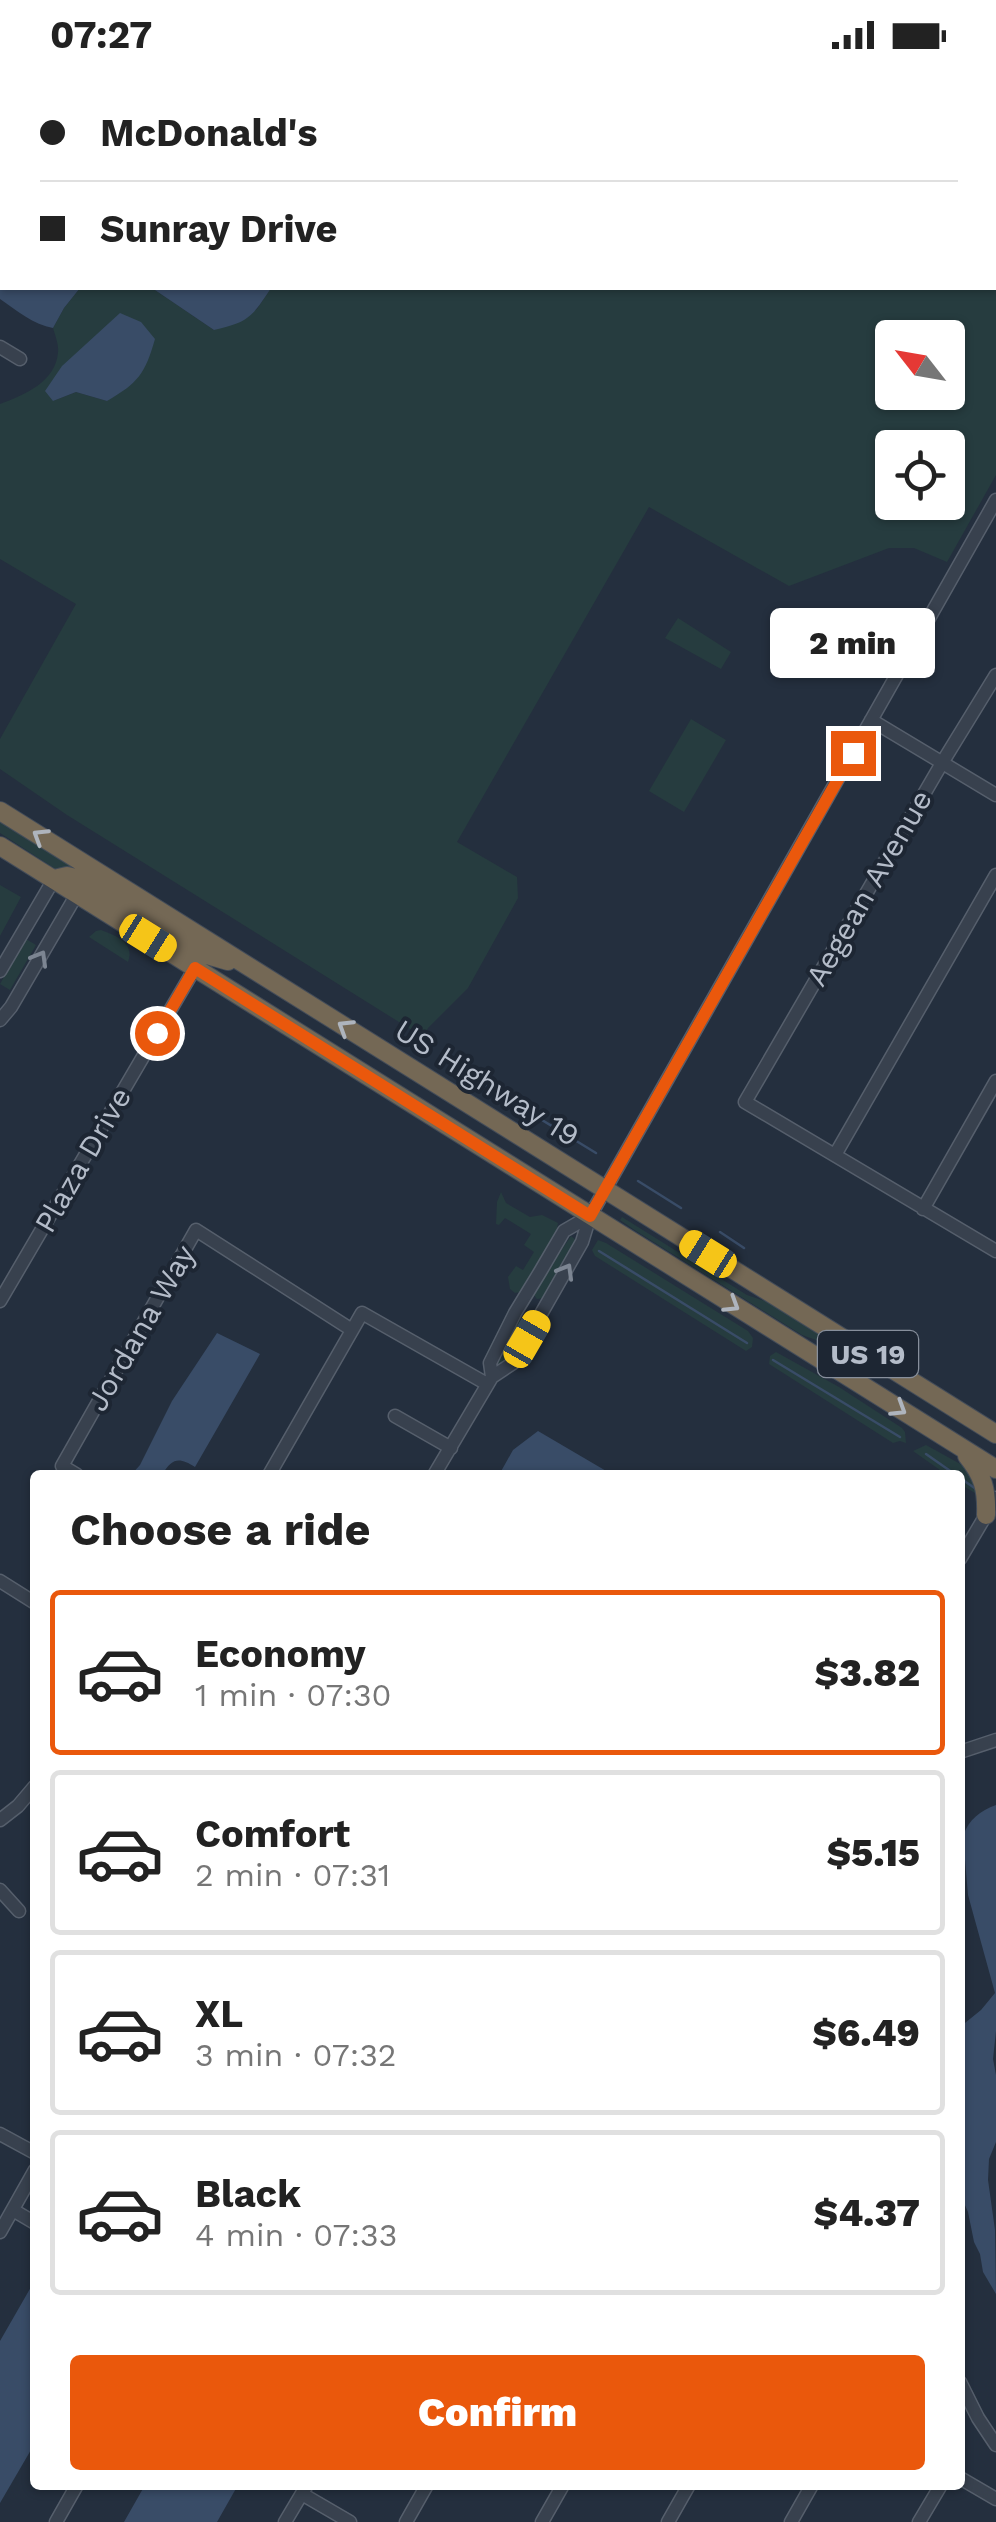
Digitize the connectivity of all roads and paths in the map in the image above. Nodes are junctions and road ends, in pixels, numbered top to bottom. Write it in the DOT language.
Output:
graph roads {
  1 [pos="0,347"];
  2 [pos="20,360"];
  3 [pos="996,500"];
  4 [pos="996,675"];
  5 [pos="872,720"];
  6 [pos="942,763"];
  7 [pos="996,795"];
  8 [pos="0,810"];
  9 [pos="0,846"];
  10 [pos="996,875"];
  11 [pos="54,880"];
  12 [pos="77,894"];
  13 [pos="195,968"];
  14 [pos="252,969"];
  15 [pos="0,972"];
  16 [pos="0,1020"];
  17 [pos="996,1081"];
  18 [pos="835,1155"];
  19 [pos="606,1190"];
  20 [pos="923,1209"];
  21 [pos="590,1216"];
  22 [pos="996,1251"];
  23 [pos="0,1301"];
  24 [pos="352,1330"];
  25 [pos="490,1381"];
  26 [pos="395,1416"];
  27 [pos="991,1428"];
  28 [pos="961,1447"];
  29 [pos="450,1448"];
  30 [pos="996,1469"];
  31 [pos="69,1470"];
  32 [pos="272,1470"];
  33 [pos="437,1470"];
  34 [pos="996,1498"];
  35 [pos="986,1515"];
  36 [pos="965,1551"];
  37 [pos="0,1581"];
  38 [pos="30,1595"];
  39 [pos="996,1740"];
  40 [pos="965,1750"];
  41 [pos="30,1792"];
  42 [pos="0,1820"];
  43 [pos="0,1890"];
  44 [pos="19,1911"];
  45 [pos="0,2134"];
  46 [pos="30,2151"];
  47 [pos="30,2179"];
  48 [pos="13,2210"];
  49 [pos="30,2220"];
  50 [pos="0,2232"];
  51 [pos="965,2392"];
  52 [pos="996,2445"];
  53 [pos="965,2481"];
  54 [pos="74,2490"];
  55 [pos="303,2490"];
  56 [pos="305,2490"];
  57 [pos="424,2490"];
  58 [pos="561,2490"];
  59 [pos="686,2490"];
  60 [pos="809,2490"];
  61 [pos="938,2490"];
  62 [pos="996,2499"];
  63 [pos="56,2522"];
  64 [pos="285,2522"];
  65 [pos="350,2522"];
  66 [pos="406,2522"];
  67 [pos="542,2522"];
  68 [pos="668,2522"];
  69 [pos="791,2522"];
  70 [pos="919,2522"];
  1 -- 2 [label="street"];
  3 -- 5 [label="street"];
  4 -- 6 [label="street, Aegean Avenue"];
  5 -- 6 [label="street"];
  5 -- 19 [label="street"];
  6 -- 7 [label="street"];
  6 -- 18 [label="street, Aegean Avenue"];
  14 -- 8 [label="highway, US Highway 19 / US 19, one-way"];
  9 -- 11 [label="highway, US Highway 19 / US 19"];
  10 -- 18 [label="street"];
  11 -- 12 [label="highway, US Highway 19 / US 19"];
  11 -- 14 [label="highway"];
  11 -- 15 [label="street"];
  12 -- 13 [label="highway, US Highway 19 / US 19"];
  16 -- 12 [label="street, one-way"];
  13 -- 21 [label="highway, US Highway 19 / US 19"];
  13 -- 23 [label="street, Plaza Drive"];
  19 -- 14 [label="highway, US Highway 19 / US 19, one-way"];
  17 -- 20 [label="street"];
  18 -- 20 [label="street"];
  19 -- 21 [label="street"];
  19 -- 27 [label="highway, US Highway 19 / US 19"];
  20 -- 22 [label="street"];
  25 -- 21 [label="street, one-way"];
  21 -- 25 [label="street"];
  21 -- 28 [label="highway, US Highway 19 / US 19, one-way"];
  24 -- 25 [label="street"];
  24 -- 31 [label="street, Jordana Way"];
  24 -- 32 [label="street"];
  25 -- 29 [label="street"];
  26 -- 29 [label="street"];
  28 -- 30 [label="highway, US Highway 19 / US 19"];
  28 -- 35 [label="highway"];
  29 -- 33 [label="street"];
  34 -- 35 [label="street"];
  35 -- 36 [label="street"];
  37 -- 38 [label="street"];
  39 -- 40 [label="street"];
  41 -- 42 [label="street"];
  43 -- 44 [label="street"];
  45 -- 46 [label="street"];
  47 -- 48 [label="street"];
  48 -- 49 [label="street"];
  48 -- 50 [label="street"];
  51 -- 52 [label="street"];
  53 -- 62 [label="street"];
  54 -- 63 [label="street"];
  55 -- 64 [label="street"];
  56 -- 65 [label="street"];
  57 -- 66 [label="street"];
  58 -- 67 [label="street"];
  59 -- 68 [label="street"];
  60 -- 69 [label="street"];
  61 -- 70 [label="street"];
}
